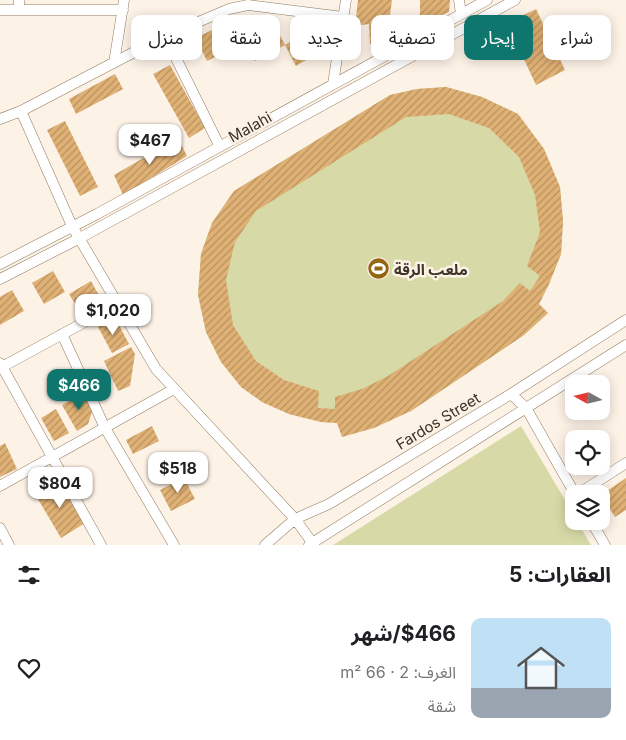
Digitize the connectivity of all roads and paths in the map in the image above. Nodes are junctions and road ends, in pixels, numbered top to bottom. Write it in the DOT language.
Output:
graph roads {
  1 [pos="346,0"];
  2 [pos="459,0"];
  3 [pos="487,0"];
  4 [pos="514,0"];
  5 [pos="249,3"];
  6 [pos="19,5"];
  7 [pos="123,5"];
  8 [pos="0,10"];
  9 [pos="461,14"];
  10 [pos="330,15"];
  11 [pos="343,15"];
  12 [pos="202,20"];
  13 [pos="131,54"];
  14 [pos="177,60"];
  15 [pos="337,60"];
  16 [pos="114,63"];
  17 [pos="333,84"];
  18 [pos="20,111"];
  19 [pos="0,120"];
  20 [pos="219,145"];
  21 [pos="72,226"];
  22 [pos="80,238"];
  23 [pos="0,264"];
  24 [pos="0,279"];
  25 [pos="118,304"];
  26 [pos="625,324"];
  27 [pos="62,334"];
  28 [pos="626,344"];
  29 [pos="1,366"];
  30 [pos="174,389"];
  31 [pos="511,394"];
  32 [pos="526,408"];
  33 [pos="105,428"];
  34 [pos="53,456"];
  35 [pos="626,463"];
  36 [pos="572,485"];
  37 [pos="591,485"];
  38 [pos="0,486"];
  39 [pos="295,519"];
  40 [pos="0,528"];
  41 [pos="596,530"];
  42 [pos="312,544"];
  43 [pos="9,545"];
  44 [pos="101,545"];
  45 [pos="174,545"];
  46 [pos="265,545"];
  47 [pos="605,545"];
  1 -- 11 [label="street"];
  2 -- 9 [label="street"];
  3 -- 9 [label="street, Malahi"];
  4 -- 22 [label="street, Malahi"];
  5 -- 10 [label="street"];
  5 -- 12 [label="street"];
  6 -- 7 [label="street"];
  6 -- 8 [label="street"];
  7 -- 16 [label="street"];
  9 -- 17 [label="street, Malahi"];
  13 -- 16 [label="street"];
  14 -- 20 [label="street"];
  15 -- 17 [label="street"];
  16 -- 18 [label="street"];
  17 -- 20 [label="street, Malahi"];
  18 -- 19 [label="street"];
  18 -- 21 [label="street"];
  20 -- 21 [label="street, Malahi"];
  21 -- 22 [label="street"];
  21 -- 23 [label="street, Malahi"];
  22 -- 24 [label="street, Malahi"];
  22 -- 25 [label="street"];
  25 -- 27 [label="street"];
  25 -- 30 [label="street"];
  26 -- 31 [label="street, Fardos Street"];
  27 -- 29 [label="street"];
  27 -- 33 [label="street"];
  28 -- 32 [label="street"];
  29 -- 34 [label="street"];
  30 -- 33 [label="street"];
  30 -- 39 [label="street"];
  31 -- 32 [label="street"];
  31 -- 39 [label="street, Fardos Street"];
  32 -- 36 [label="street"];
  32 -- 42 [label="street"];
  33 -- 34 [label="street"];
  33 -- 45 [label="street"];
  34 -- 38 [label="street"];
  34 -- 44 [label="street"];
  35 -- 37 [label="street"];
  39 -- 42 [label="street"];
  39 -- 46 [label="street, Fardos Street"];
  40 -- 43 [label="street"];
  41 -- 47 [label="street"];
}
